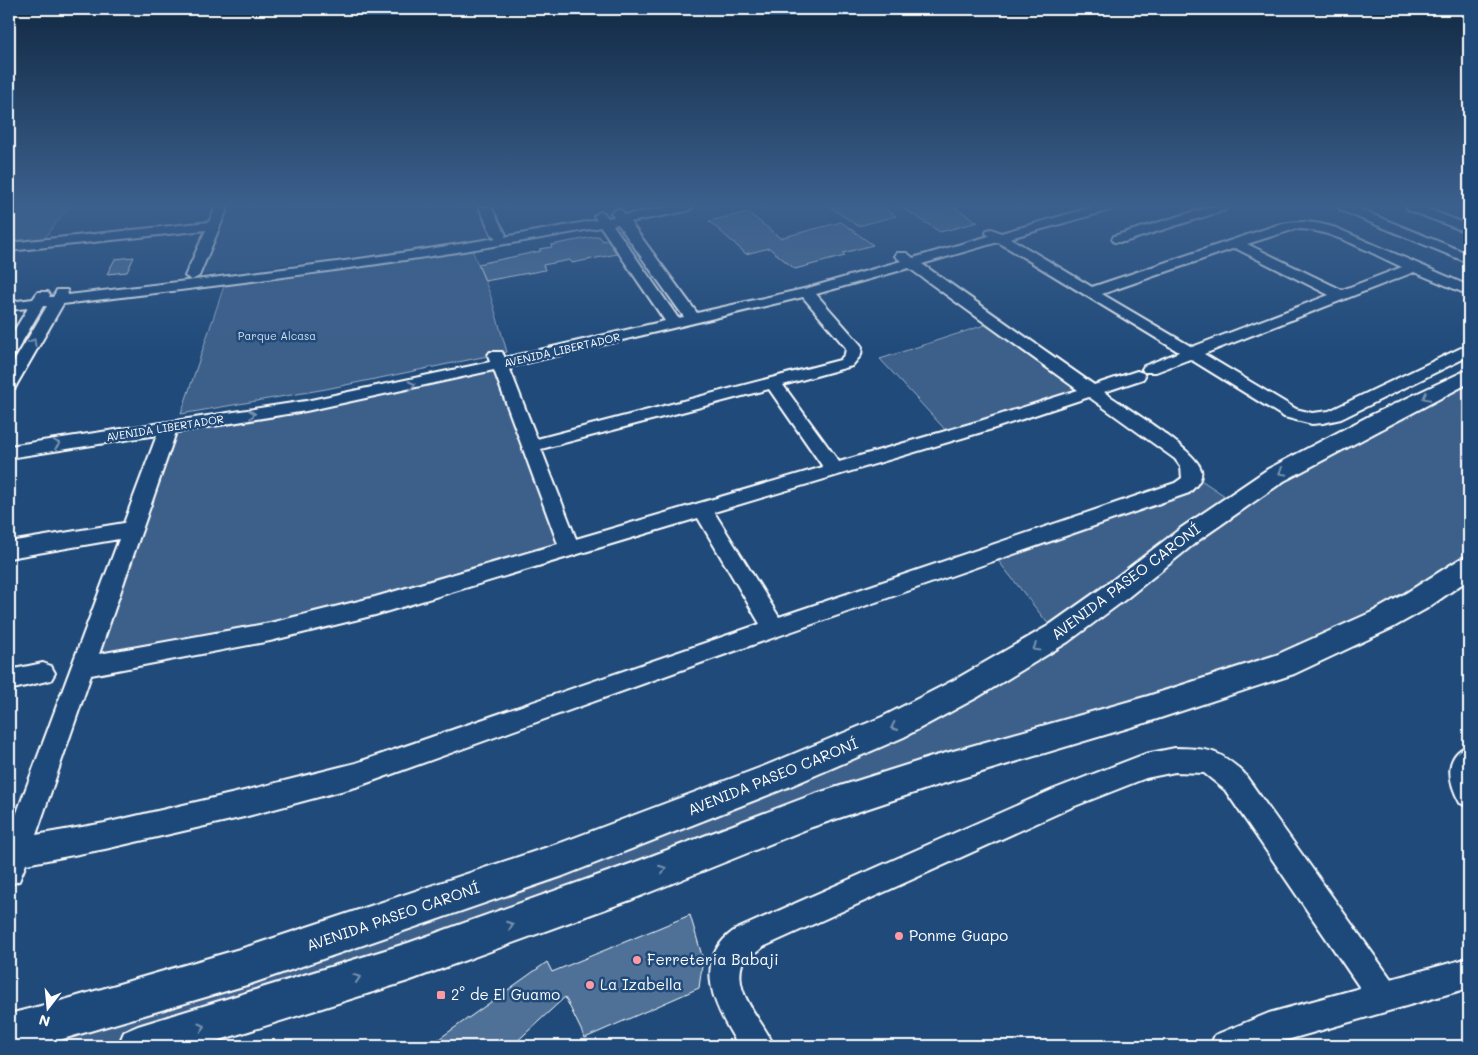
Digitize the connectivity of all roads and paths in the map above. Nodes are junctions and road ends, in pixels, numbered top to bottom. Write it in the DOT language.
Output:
graph roads {
  1 [pos="201,256"];
  2 [pos="354,256"];
  3 [pos="412,256"];
  4 [pos="628,256"];
  5 [pos="648,256"];
  6 [pos="919,256"];
  7 [pos="1030,256"];
  8 [pos="1200,256"];
  9 [pos="1261,256"];
  10 [pos="1390,256"];
  11 [pos="907,260"];
  12 [pos="1415,267"];
  13 [pos="192,276"];
  14 [pos="1469,291"];
  15 [pos="806,293"];
  16 [pos="1090,293"];
  17 [pos="1341,296"];
  18 [pos="51,297"];
  19 [pos="9,298"];
  20 [pos="9,306"];
  21 [pos="691,316"];
  22 [pos="672,320"];
  23 [pos="1469,350"];
  24 [pos="9,351"];
  25 [pos="1191,353"];
  26 [pos="498,360"];
  27 [pos="1469,375"];
  28 [pos="773,383"];
  29 [pos="9,384"];
  30 [pos="1091,392"];
  31 [pos="169,427"];
  32 [pos="9,439"];
  33 [pos="531,446"];
  34 [pos="9,452"];
  35 [pos="835,470"];
  36 [pos="703,510"];
  37 [pos="132,529"];
  38 [pos="570,549"];
  39 [pos="9,550"];
  40 [pos="1469,566"];
  41 [pos="774,628"];
  42 [pos="81,667"];
  43 [pos="44,673"];
  44 [pos="9,680"];
  45 [pos="1469,757"];
  46 [pos="1469,794"];
  47 [pos="12,862"];
  48 [pos="1469,973"];
  49 [pos="1384,996"];
  50 [pos="9,1034"];
  51 [pos="138,1046"];
  52 [pos="758,1046"];
  53 [pos="1226,1046"];
  1 -- 13 [label="street"];
  2 -- 13 [label="street"];
  3 -- 18 [label="street"];
  4 -- 22 [label="street"];
  5 -- 21 [label="street"];
  6 -- 11 [label="street, AVENIDA LIBERTADOR"];
  7 -- 16 [label="street"];
  8 -- 16 [label="street"];
  9 -- 17 [label="street"];
  10 -- 12 [label="street"];
  11 -- 15 [label="street, AVENIDA LIBERTADOR"];
  11 -- 21 [label="street, AVENIDA LIBERTADOR"];
  11 -- 30 [label="street"];
  12 -- 14 [label="street"];
  12 -- 17 [label="street"];
  13 -- 18 [label="street"];
  15 -- 21 [label="street, AVENIDA LIBERTADOR"];
  15 -- 28 [label="street"];
  16 -- 25 [label="street"];
  17 -- 25 [label="street"];
  18 -- 19 [label="street"];
  18 -- 20 [label="street"];
  18 -- 24 [label="street"];
  29 -- 18 [label="street, one-way"];
  21 -- 22 [label="street, AVENIDA LIBERTADOR"];
  22 -- 26 [label="street, AVENIDA LIBERTADOR"];
  23 -- 25 [label="street"];
  25 -- 30 [label="street"];
  31 -- 26 [label="street, AVENIDA LIBERTADOR, one-way"];
  26 -- 32 [label="street, AVENIDA LIBERTADOR"];
  26 -- 33 [label="street"];
  27 -- 50 [label="street, AVENIDA PASEO CARONÍ, one-way"];
  28 -- 33 [label="street"];
  28 -- 35 [label="street"];
  30 -- 35 [label="street"];
  30 -- 41 [label="street"];
  34 -- 31 [label="street, AVENIDA LIBERTADOR, one-way"];
  31 -- 37 [label="street"];
  33 -- 38 [label="street"];
  35 -- 36 [label="street"];
  36 -- 38 [label="street"];
  36 -- 41 [label="street"];
  37 -- 39 [label="street"];
  37 -- 42 [label="street"];
  38 -- 42 [label="street"];
  51 -- 40 [label="street, one-way"];
  41 -- 47 [label="street"];
  42 -- 47 [label="street"];
  43 -- 44 [label="street"];
  45 -- 46 [label="street"];
  48 -- 49 [label="street"];
  49 -- 52 [label="street"];
  49 -- 53 [label="street"];
}
